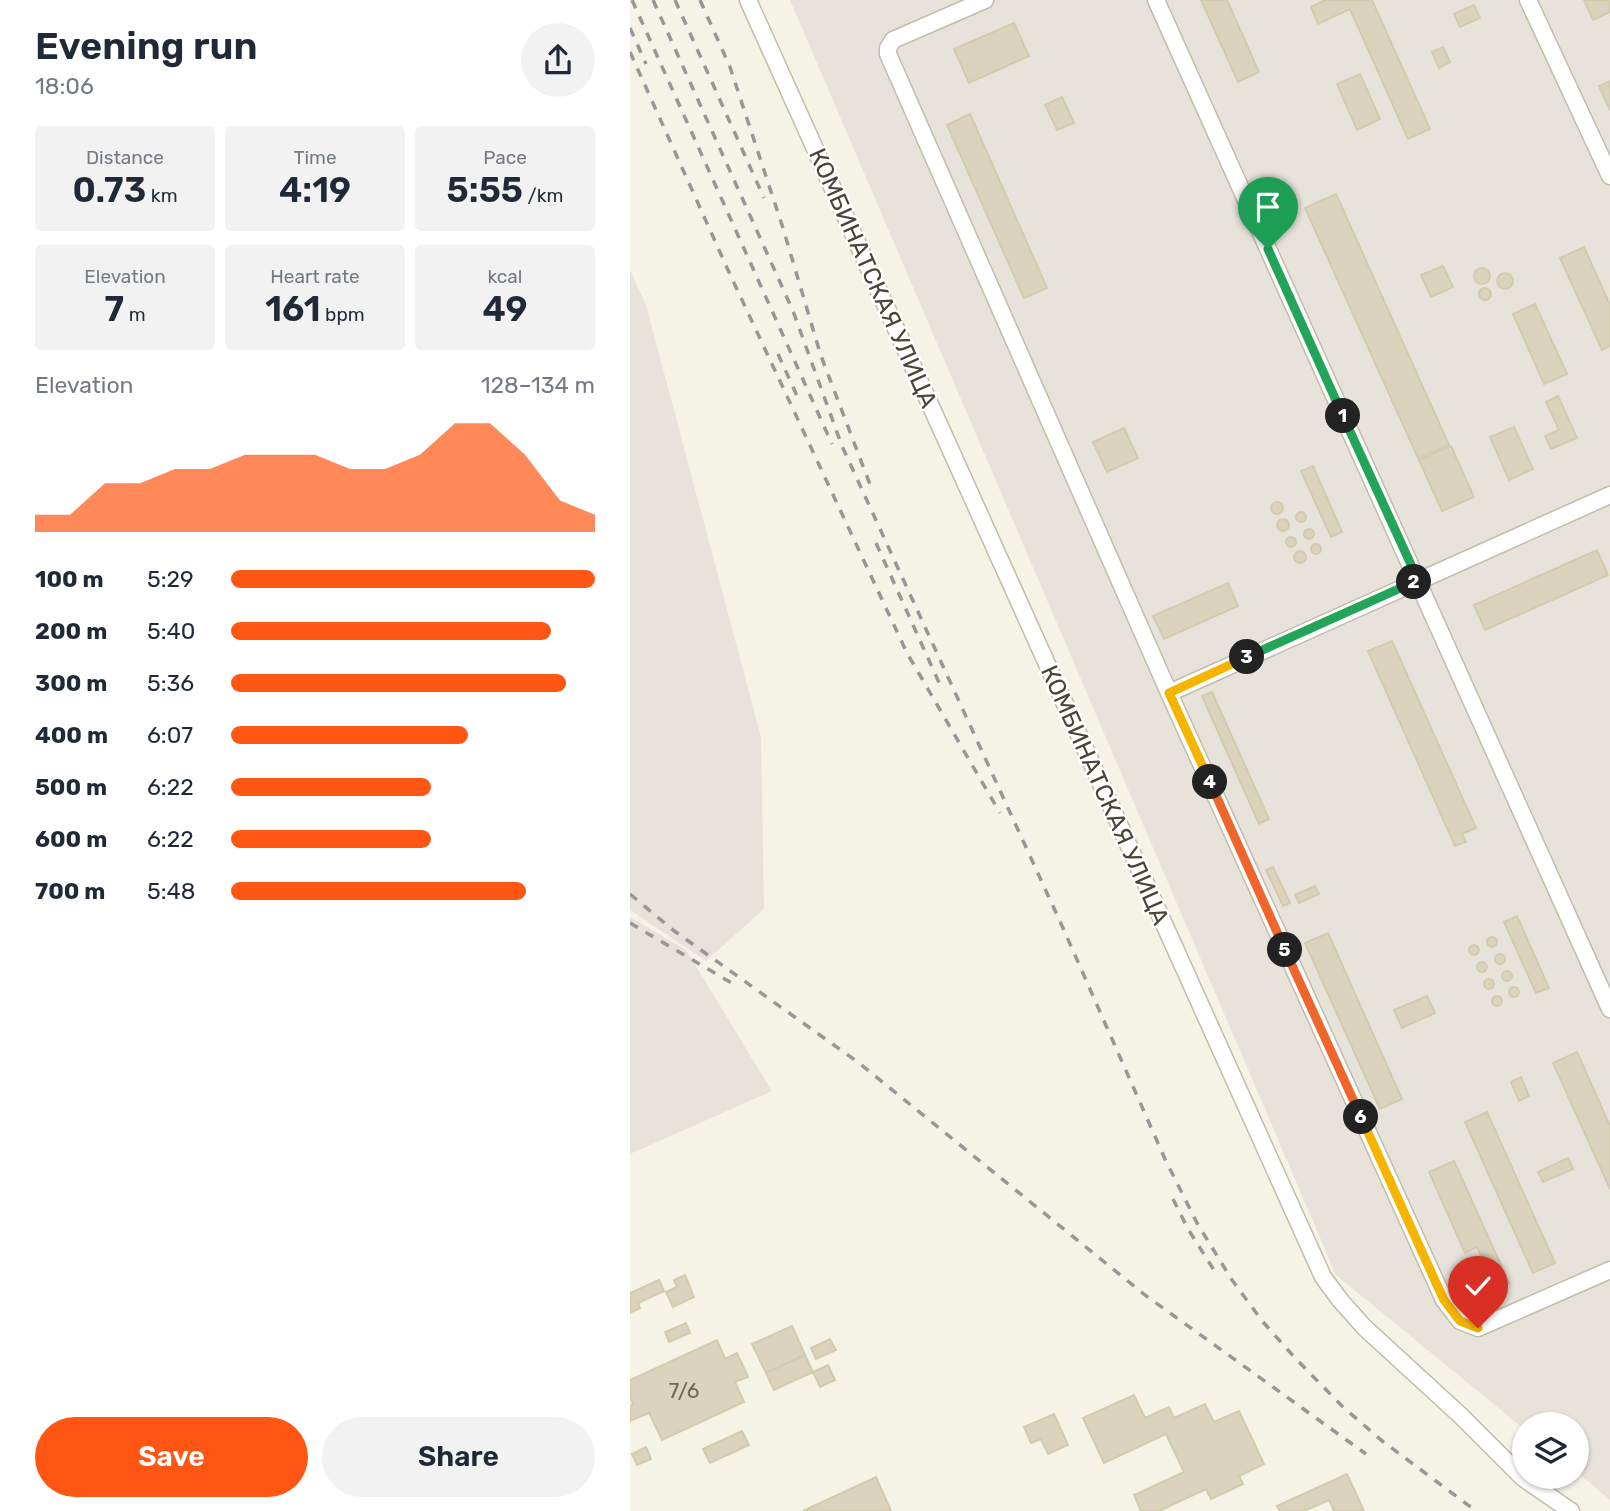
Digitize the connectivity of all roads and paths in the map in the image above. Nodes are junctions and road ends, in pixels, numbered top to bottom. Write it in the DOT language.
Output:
graph roads {
  1 [pos="748,0"];
  2 [pos="985,0"];
  3 [pos="1156,0"];
  4 [pos="1528,0"];
  5 [pos="1610,176"];
  6 [pos="1610,495"];
  7 [pos="1418,580"];
  8 [pos="1169,693"];
  9 [pos="1610,1009"];
  10 [pos="1610,1270"];
  11 [pos="1571,1511"];
  1 -- 11 [label="street, КОМБИНАТСКАЯ УЛИЦА"];
  2 -- 8 [label="street"];
  3 -- 7 [label="street"];
  4 -- 5 [label="street"];
  6 -- 7 [label="street"];
  7 -- 8 [label="street"];
  7 -- 9 [label="street"];
  8 -- 10 [label="street"];
}
